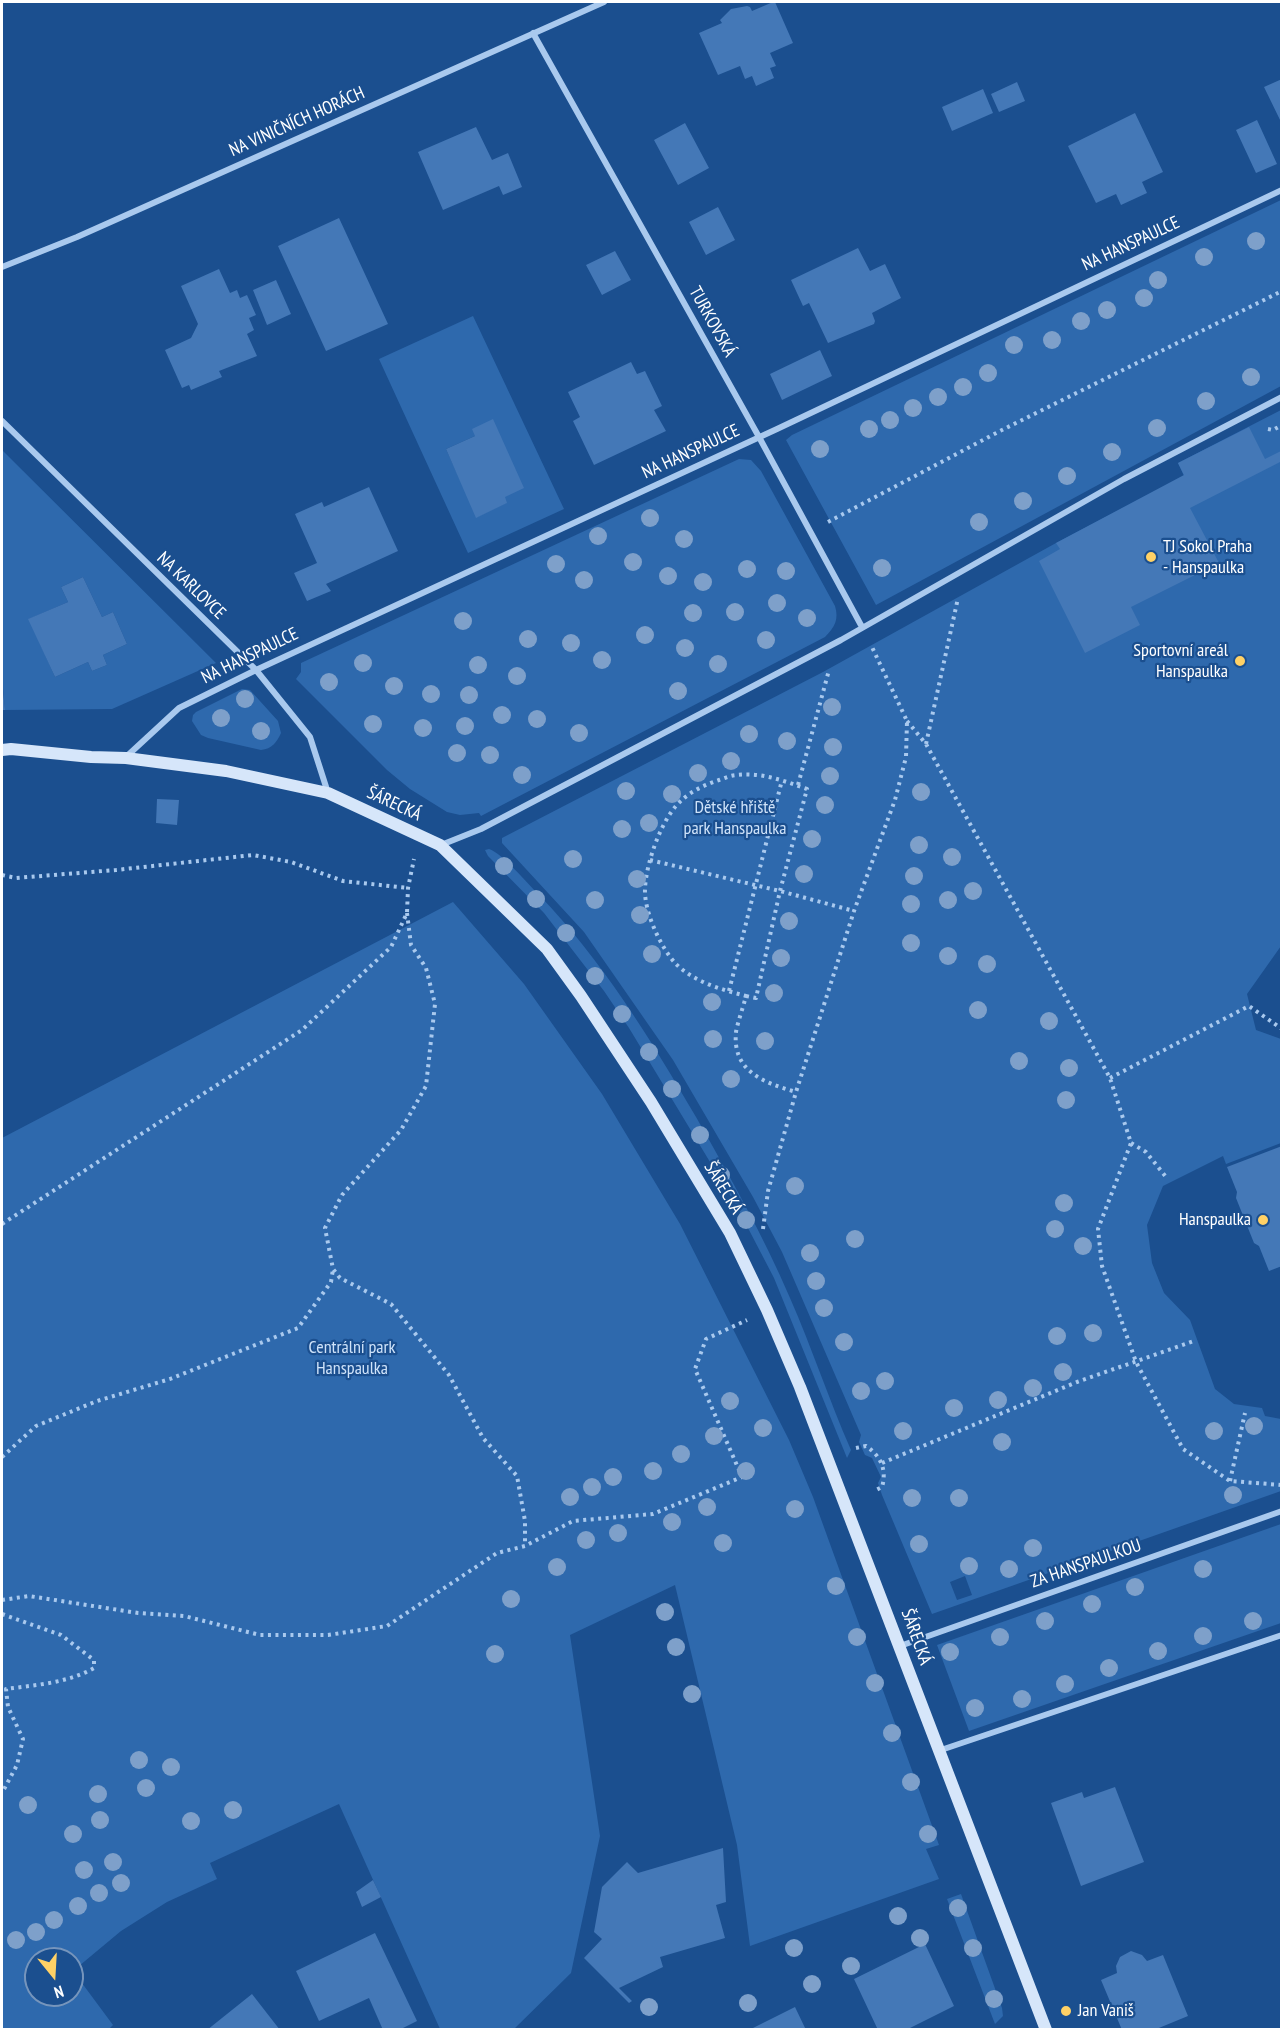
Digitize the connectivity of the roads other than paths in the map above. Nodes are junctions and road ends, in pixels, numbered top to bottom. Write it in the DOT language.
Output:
graph roads {
  1 [pos="604,2"];
  2 [pos="534,33"];
  3 [pos="1281,190"];
  4 [pos="2,267"];
  5 [pos="1281,397"];
  6 [pos="2,421"];
  7 [pos="759,437"];
  8 [pos="862,627"];
  9 [pos="256,669"];
  10 [pos="2,750"];
  11 [pos="126,758"];
  12 [pos="328,793"];
  13 [pos="440,845"];
  14 [pos="1281,1511"];
  15 [pos="1281,1635"];
  16 [pos="900,1646"];
  17 [pos="938,1751"];
  18 [pos="1046,2030"];
  1 -- 2 [label="street, NA VINIČNÍCH HORÁCH"];
  2 -- 4 [label="street, NA VINIČNÍCH HORÁCH"];
  2 -- 7 [label="street, TURKOVSKÁ"];
  3 -- 7 [label="street, NA HANSPAULCE"];
  5 -- 8 [label="street"];
  6 -- 9 [label="street, NA KARLOVCE"];
  7 -- 8 [label="street, TURKOVSKÁ"];
  7 -- 9 [label="street, NA HANSPAULCE"];
  8 -- 13 [label="street"];
  9 -- 11 [label="street, NA HANSPAULCE"];
  9 -- 12 [label="street, NA KARLOVCE"];
  10 -- 11 [label="street, ŠÁRECKÁ"];
  11 -- 12 [label="street, ŠÁRECKÁ"];
  12 -- 13 [label="street, ŠÁRECKÁ"];
  13 -- 16 [label="street, ŠÁRECKÁ"];
  14 -- 16 [label="street, ZA HANSPAULKOU"];
  15 -- 17 [label="street"];
  16 -- 17 [label="street, ŠÁRECKÁ"];
  17 -- 18 [label="street, ŠÁRECKÁ"];
}
